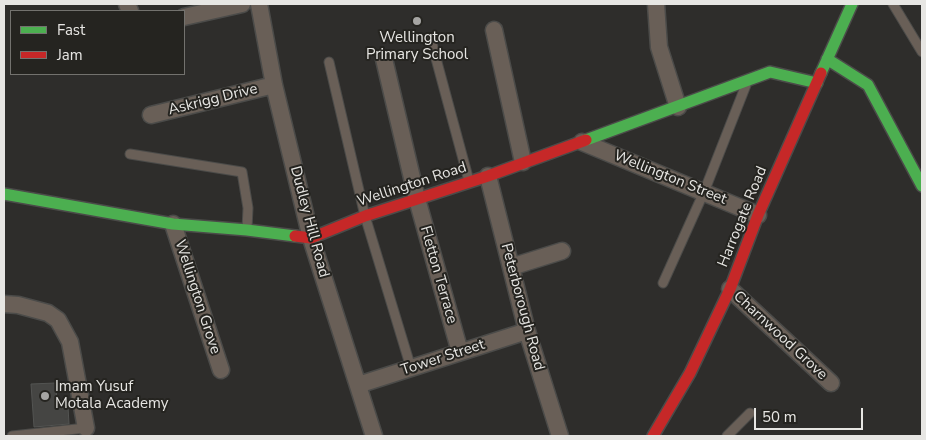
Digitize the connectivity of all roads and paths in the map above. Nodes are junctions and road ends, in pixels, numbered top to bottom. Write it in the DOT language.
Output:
graph roads {
  1 [pos="242,4"];
  2 [pos="258,4"];
  3 [pos="656,4"];
  4 [pos="852,4"];
  5 [pos="892,4"];
  6 [pos="185,17"];
  7 [pos="494,30"];
  8 [pos="431,40"];
  9 [pos="922,52"];
  10 [pos="827,58"];
  11 [pos="384,59"];
  12 [pos="329,62"];
  13 [pos="747,80"];
  14 [pos="817,83"];
  15 [pos="274,85"];
  16 [pos="678,107"];
  17 [pos="151,115"];
  18 [pos="582,142"];
  19 [pos="130,154"];
  20 [pos="523,162"];
  21 [pos="488,176"];
  22 [pos="470,182"];
  23 [pos="922,186"];
  24 [pos="704,192"];
  25 [pos="4,194"];
  26 [pos="416,199"];
  27 [pos="758,214"];
  28 [pos="366,216"];
  29 [pos="173,224"];
  30 [pos="247,230"];
  31 [pos="311,238"];
  32 [pos="562,251"];
  33 [pos="511,267"];
  34 [pos="663,283"];
  35 [pos="730,289"];
  36 [pos="4,304"];
  37 [pos="528,331"];
  38 [pos="460,352"];
  39 [pos="411,368"];
  40 [pos="221,370"];
  41 [pos="831,383"];
  42 [pos="358,385"];
  43 [pos="750,413"];
  44 [pos="86,428"];
  45 [pos="12,436"];
  46 [pos="374,436"];
  47 [pos="560,436"];
  48 [pos="653,436"];
  49 [pos="727,436"];
  1 -- 6 [label="street"];
  2 -- 15 [label="street, Dudley Hill Road"];
  3 -- 16 [label="street"];
  4 -- 10 [label="main road, Harrogate Road"];
  5 -- 9 [label="lane"];
  7 -- 20 [label="street"];
  8 -- 22 [label="lane"];
  10 -- 14 [label="main road, Harrogate Road"];
  10 -- 23 [label="main road"];
  11 -- 26 [label="street, Fletton Terrace"];
  12 -- 28 [label="lane"];
  13 -- 14 [label="main road, Wellington Road"];
  13 -- 16 [label="main road, Wellington Road"];
  13 -- 24 [label="lane"];
  14 -- 27 [label="main road, Harrogate Road"];
  15 -- 17 [label="street, Askrigg Drive"];
  15 -- 31 [label="street, Dudley Hill Road"];
  16 -- 18 [label="main road, Wellington Road"];
  18 -- 20 [label="main road, Wellington Road"];
  18 -- 24 [label="street, Wellington Street"];
  19 -- 30 [label="lane"];
  20 -- 21 [label="main road, Wellington Road"];
  21 -- 22 [label="main road, Wellington Road"];
  21 -- 33 [label="street, Peterborough Road"];
  22 -- 26 [label="main road, Wellington Road"];
  24 -- 27 [label="street, Wellington Street"];
  24 -- 34 [label="lane"];
  25 -- 29 [label="main road, Wellington Road"];
  26 -- 28 [label="main road, Wellington Road"];
  26 -- 38 [label="street, Fletton Terrace"];
  27 -- 35 [label="main road, Harrogate Road"];
  28 -- 31 [label="main road, Wellington Road"];
  28 -- 39 [label="lane"];
  29 -- 30 [label="main road, Wellington Road"];
  29 -- 40 [label="street, Wellington Grove"];
  30 -- 31 [label="main road, Wellington Road"];
  31 -- 42 [label="street, Dudley Hill Road"];
  32 -- 33 [label="street"];
  33 -- 37 [label="street, Peterborough Road"];
  35 -- 41 [label="street, Charnwood Grove"];
  35 -- 48 [label="main road, Harrogate Road"];
  36 -- 44 [label="street"];
  37 -- 38 [label="street, Tower Street"];
  37 -- 47 [label="street, Peterborough Road"];
  38 -- 39 [label="street, Tower Street"];
  39 -- 42 [label="street, Tower Street"];
  42 -- 46 [label="street, Dudley Hill Road"];
  43 -- 49 [label="lane"];
  44 -- 45 [label="lane"];
}
